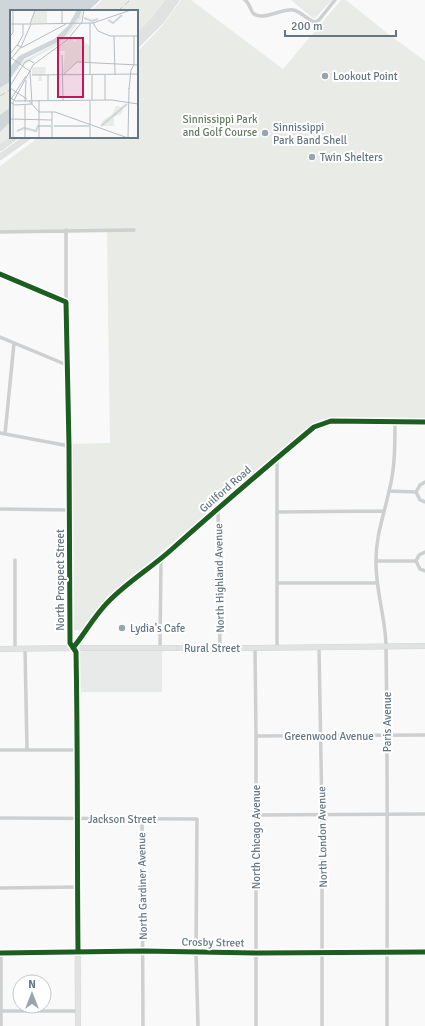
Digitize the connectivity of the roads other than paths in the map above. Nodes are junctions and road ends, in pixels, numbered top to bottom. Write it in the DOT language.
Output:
graph roads {
  1 [pos="170,0"];
  2 [pos="176,0"];
  3 [pos="245,0"];
  4 [pos="334,0"];
  5 [pos="138,36"];
  6 [pos="138,44"];
  7 [pos="14,138"];
  8 [pos="27,138"];
  9 [pos="0,148"];
  10 [pos="0,157"];
  11 [pos="66,230"];
  12 [pos="134,230"];
  13 [pos="0,232"];
  14 [pos="0,274"];
  15 [pos="66,302"];
  16 [pos="0,337"];
  17 [pos="14,343"];
  18 [pos="67,365"];
  19 [pos="395,422"];
  20 [pos="425,422"];
  21 [pos="0,433"];
  22 [pos="5,434"];
  23 [pos="69,446"];
  24 [pos="277,458"];
  25 [pos="425,482"];
  26 [pos="389,491"];
  27 [pos="416,492"];
  28 [pos="425,502"];
  29 [pos="218,508"];
  30 [pos="0,509"];
  31 [pos="69,510"];
  32 [pos="383,511"];
  33 [pos="277,512"];
  34 [pos="425,552"];
  35 [pos="161,559"];
  36 [pos="15,560"];
  37 [pos="376,561"];
  38 [pos="416,561"];
  39 [pos="425,571"];
  40 [pos="376,583"];
  41 [pos="278,584"];
  42 [pos="386,646"];
  43 [pos="425,646"];
  44 [pos="220,647"];
  45 [pos="319,647"];
  46 [pos="73,648"];
  47 [pos="160,648"];
  48 [pos="255,648"];
  49 [pos="277,648"];
  50 [pos="15,649"];
  51 [pos="0,650"];
  52 [pos="25,650"];
  53 [pos="320,735"];
  54 [pos="425,735"];
  55 [pos="256,736"];
  56 [pos="387,736"];
  57 [pos="0,750"];
  58 [pos="27,750"];
  59 [pos="78,750"];
  60 [pos="425,814"];
  61 [pos="256,815"];
  62 [pos="322,815"];
  63 [pos="388,815"];
  64 [pos="0,818"];
  65 [pos="77,819"];
  66 [pos="142,819"];
  67 [pos="0,888"];
  68 [pos="78,888"];
  69 [pos="78,952"];
  70 [pos="143,952"];
  71 [pos="196,952"];
  72 [pos="425,952"];
  73 [pos="1,953"];
  74 [pos="256,953"];
  75 [pos="323,953"];
  76 [pos="387,953"];
  77 [pos="78,1011"];
  78 [pos="1,1014"];
  79 [pos="0,1026"];
  80 [pos="78,1026"];
  81 [pos="143,1026"];
  82 [pos="198,1026"];
  83 [pos="256,1026"];
  84 [pos="322,1026"];
  85 [pos="387,1026"];
  1 -- 5 [label="main road"];
  2 -- 6 [label="main road"];
  3 -- 4 [label="street"];
  7 -- 9 [label="main road"];
  8 -- 10 [label="main road"];
  11 -- 12 [label="street"];
  11 -- 13 [label="street"];
  11 -- 15 [label="street, North Prospect Street"];
  14 -- 15 [label="street"];
  15 -- 18 [label="street, North Prospect Street"];
  16 -- 17 [label="street"];
  17 -- 18 [label="street"];
  17 -- 22 [label="street"];
  18 -- 23 [label="street, North Prospect Street"];
  19 -- 20 [label="street, Guilford Road"];
  19 -- 24 [label="street, Guilford Road"];
  19 -- 26 [label="street, Paris Avenue"];
  21 -- 22 [label="street"];
  22 -- 23 [label="street"];
  23 -- 31 [label="street, North Prospect Street"];
  24 -- 29 [label="street, Guilford Road"];
  24 -- 33 [label="street"];
  25 -- 27 [label="street"];
  26 -- 27 [label="street"];
  26 -- 32 [label="street, Paris Avenue"];
  27 -- 28 [label="street"];
  29 -- 35 [label="street, Guilford Road"];
  29 -- 44 [label="street, North Highland Avenue"];
  30 -- 31 [label="street"];
  31 -- 46 [label="street, North Prospect Street"];
  32 -- 33 [label="street"];
  32 -- 37 [label="street, Paris Avenue"];
  33 -- 41 [label="street"];
  34 -- 38 [label="street"];
  35 -- 46 [label="street, Guilford Road"];
  35 -- 47 [label="street"];
  36 -- 50 [label="street"];
  37 -- 38 [label="street"];
  37 -- 40 [label="street, Paris Avenue"];
  38 -- 39 [label="street"];
  40 -- 41 [label="street"];
  40 -- 42 [label="street, Paris Avenue"];
  41 -- 49 [label="street"];
  42 -- 43 [label="street, Rural Street"];
  42 -- 45 [label="street, Rural Street"];
  42 -- 56 [label="street, Paris Avenue"];
  44 -- 47 [label="street, Rural Street"];
  44 -- 48 [label="street, Rural Street"];
  45 -- 49 [label="street, Rural Street"];
  45 -- 53 [label="street, North London Avenue"];
  46 -- 47 [label="street, Rural Street"];
  46 -- 52 [label="street, Rural Street"];
  46 -- 59 [label="street, North Prospect Street"];
  48 -- 49 [label="street, Rural Street"];
  48 -- 55 [label="street, North Chicago Avenue"];
  50 -- 51 [label="street, Rural Street"];
  50 -- 52 [label="street, Rural Street"];
  52 -- 58 [label="street"];
  53 -- 55 [label="street, Greenwood Avenue"];
  53 -- 56 [label="street, Greenwood Avenue"];
  53 -- 62 [label="street, North London Avenue"];
  54 -- 56 [label="street, Greenwood Avenue"];
  55 -- 61 [label="street, North Chicago Avenue"];
  56 -- 63 [label="street, Paris Avenue"];
  57 -- 58 [label="street"];
  58 -- 59 [label="street"];
  59 -- 65 [label="street, North Prospect Street"];
  60 -- 63 [label="street"];
  61 -- 62 [label="street"];
  61 -- 74 [label="street, North Chicago Avenue"];
  62 -- 63 [label="street"];
  62 -- 75 [label="street, North London Avenue"];
  63 -- 76 [label="street, Paris Avenue"];
  64 -- 65 [label="street, Jackson Street"];
  65 -- 66 [label="street, Jackson Street"];
  65 -- 68 [label="street, North Prospect Street"];
  66 -- 70 [label="street, North Gardiner Avenue"];
  66 -- 71 [label="street, Jackson Street"];
  67 -- 68 [label="street"];
  68 -- 69 [label="street, North Prospect Street"];
  69 -- 70 [label="street, Crosby Street"];
  69 -- 73 [label="street, Crosby Street"];
  69 -- 77 [label="street, North Prospect Street"];
  70 -- 71 [label="street, Crosby Street"];
  70 -- 81 [label="street, North Gardiner Avenue"];
  71 -- 74 [label="street, Crosby Street"];
  71 -- 82 [label="street"];
  72 -- 76 [label="street, Crosby Street"];
  73 -- 78 [label="street"];
  74 -- 75 [label="street, Crosby Street"];
  74 -- 83 [label="street, North Chicago Avenue"];
  75 -- 76 [label="street, Crosby Street"];
  75 -- 84 [label="street, North London Avenue"];
  76 -- 85 [label="street, Paris Avenue"];
  77 -- 78 [label="street"];
  77 -- 80 [label="street, North Prospect Street"];
  78 -- 79 [label="street"];
}
